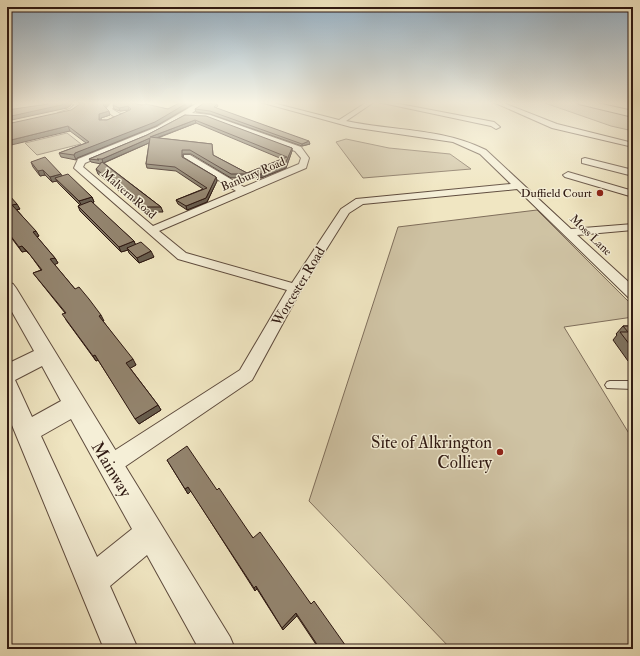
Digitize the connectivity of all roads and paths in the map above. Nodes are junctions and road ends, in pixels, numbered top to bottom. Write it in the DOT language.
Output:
graph roads {
  1 [pos="148,133"];
  2 [pos="253,133"];
  3 [pos="409,133"];
  4 [pos="582,133"];
  5 [pos="633,145"];
  6 [pos="187,156"];
  7 [pos="585,161"];
  8 [pos="633,173"];
  9 [pos="568,175"];
  10 [pos="519,186"];
  11 [pos="243,191"];
  12 [pos="633,194"];
  13 [pos="633,227"];
  14 [pos="152,230"];
  15 [pos="570,232"];
  16 [pos="7,288"];
  17 [pos="296,288"];
  18 [pos="633,294"];
  19 [pos="45,355"];
  20 [pos="7,374"];
  21 [pos="610,385"];
  22 [pos="633,385"];
  23 [pos="9,398"];
  24 [pos="74,405"];
  25 [pos="27,432"];
  26 [pos="110,465"];
  27 [pos="150,533"];
  28 [pos="92,581"];
  29 [pos="121,649"];
  30 [pos="218,649"];
  1 -- 14 [label="street, Malvern Road"];
  2 -- 11 [label="street, Banbury Road"];
  3 -- 10 [label="street, Moss Lane"];
  4 -- 5 [label="street"];
  6 -- 11 [label="street"];
  7 -- 8 [label="street"];
  9 -- 12 [label="street"];
  10 -- 15 [label="street, Moss Lane"];
  10 -- 17 [label="street, Worcester Road"];
  11 -- 14 [label="street, Banbury Road"];
  13 -- 15 [label="street"];
  14 -- 17 [label="street, Malvern Road"];
  15 -- 18 [label="street, Moss Lane"];
  16 -- 19 [label="street, Mainway"];
  17 -- 26 [label="street, Worcester Road"];
  19 -- 20 [label="street"];
  19 -- 24 [label="street, Mainway"];
  21 -- 22 [label="lane"];
  23 -- 25 [label="street"];
  24 -- 25 [label="street"];
  24 -- 26 [label="street, Mainway"];
  25 -- 28 [label="street"];
  26 -- 27 [label="street, Mainway"];
  27 -- 28 [label="street"];
  27 -- 30 [label="street, Mainway"];
  28 -- 29 [label="street"];
}
